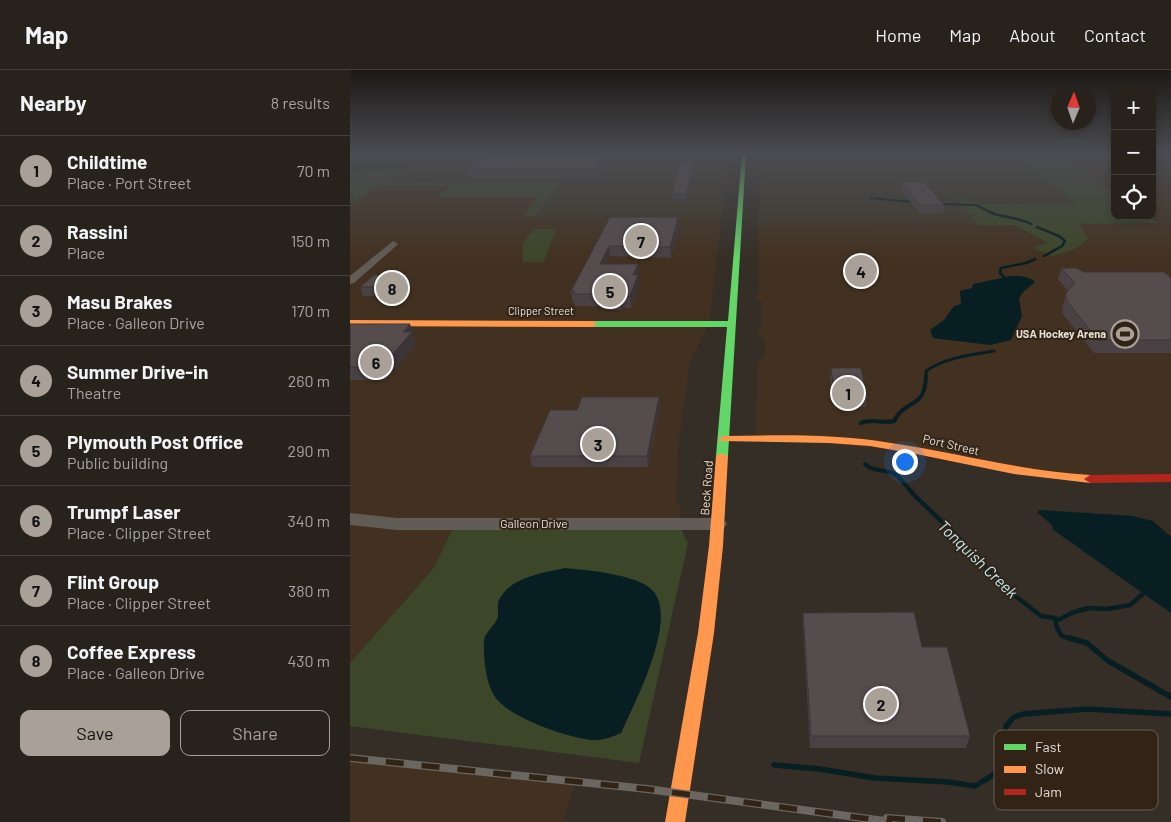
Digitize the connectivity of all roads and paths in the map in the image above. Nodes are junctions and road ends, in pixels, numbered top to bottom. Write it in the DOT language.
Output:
graph roads {
  1 [pos="741,189"];
  2 [pos="393,244"];
  3 [pos="350,282"];
  4 [pos="350,323"];
  5 [pos="731,324"];
  6 [pos="724,439"];
  7 [pos="1171,478"];
  8 [pos="350,519"];
  9 [pos="718,524"];
  10 [pos="675,822"];
  1 -- 5 [label="main road, Beck Road"];
  2 -- 3 [label="street"];
  4 -- 5 [label="main road, Clipper Street"];
  5 -- 6 [label="main road, Beck Road"];
  6 -- 7 [label="main road, Port Street"];
  6 -- 9 [label="main road, Beck Road"];
  8 -- 9 [label="street, Galleon Drive"];
  9 -- 10 [label="main road, Beck Road"];
}
